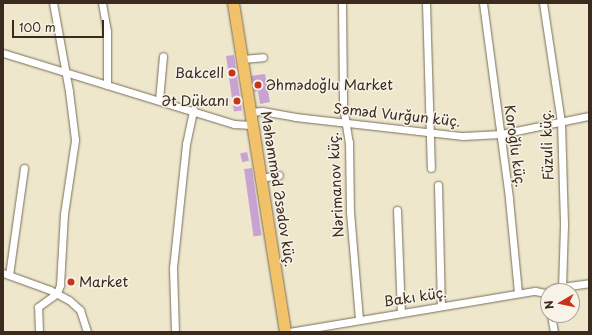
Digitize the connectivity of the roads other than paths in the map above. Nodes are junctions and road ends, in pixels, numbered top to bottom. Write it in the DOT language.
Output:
graph roads {
  1 [pos="53,3"];
  2 [pos="102,3"];
  3 [pos="234,3"];
  4 [pos="342,3"];
  5 [pos="426,3"];
  6 [pos="483,3"];
  7 [pos="543,3"];
  8 [pos="3,53"];
  9 [pos="163,56"];
  10 [pos="263,57"];
  11 [pos="242,59"];
  12 [pos="64,71"];
  13 [pos="107,85"];
  14 [pos="159,100"];
  15 [pos="193,110"];
  16 [pos="250,112"];
  17 [pos="589,116"];
  18 [pos="345,122"];
  19 [pos="561,122"];
  20 [pos="252,125"];
  21 [pos="432,134"];
  22 [pos="501,134"];
  23 [pos="24,168"];
  24 [pos="431,168"];
  25 [pos="279,175"];
  26 [pos="260,178"];
  27 [pos="438,185"];
  28 [pos="397,210"];
  29 [pos="6,274"];
  30 [pos="562,283"];
  31 [pos="540,292"];
  32 [pos="57,293"];
  33 [pos="518,294"];
  34 [pos="441,306"];
  35 [pos="400,312"];
  36 [pos="359,318"];
  37 [pos="39,332"];
  38 [pos="87,332"];
  39 [pos="175,332"];
  40 [pos="285,332"];
  41 [pos="289,332"];
  1 -- 12 [label="street"];
  2 -- 13 [label="street"];
  3 -- 11 [label="main road, Məhəmməd Əsədov küç."];
  4 -- 18 [label="street, Nərimanov küç."];
  5 -- 21 [label="street"];
  6 -- 22 [label="street, Koroğlu küç."];
  7 -- 19 [label="street, Füzuli küç."];
  8 -- 12 [label="street"];
  9 -- 14 [label="street"];
  10 -- 11 [label="street"];
  11 -- 16 [label="main road, Məhəmməd Əsədov küç."];
  12 -- 13 [label="street"];
  12 -- 32 [label="street"];
  13 -- 14 [label="street"];
  14 -- 15 [label="street"];
  15 -- 20 [label="street"];
  15 -- 39 [label="street"];
  16 -- 18 [label="street, Səməd Vurğun küç."];
  16 -- 20 [label="main road, Məhəmməd Əsədov küç."];
  17 -- 19 [label="street, Səməd Vurğun küç."];
  18 -- 21 [label="street, Səməd Vurğun küç."];
  18 -- 36 [label="street, Nərimanov küç."];
  19 -- 22 [label="street, Səməd Vurğun küç."];
  19 -- 30 [label="street, Füzuli küç."];
  20 -- 26 [label="main road, Məhəmməd Əsədov küç."];
  21 -- 22 [label="street, Səməd Vurğun küç."];
  21 -- 24 [label="street"];
  22 -- 33 [label="street, Koroğlu küç."];
  23 -- 29 [label="street"];
  25 -- 26 [label="street"];
  26 -- 40 [label="main road, Məhəmməd Əsədov küç."];
  27 -- 34 [label="street"];
  28 -- 35 [label="street"];
  29 -- 32 [label="street"];
  31 -- 33 [label="street, Bakı küç."];
  32 -- 37 [label="street"];
  32 -- 38 [label="street"];
  33 -- 34 [label="street, Bakı küç."];
  34 -- 35 [label="street, Bakı küç."];
  35 -- 36 [label="street, Bakı küç."];
  36 -- 41 [label="street, Bakı küç."];
}
